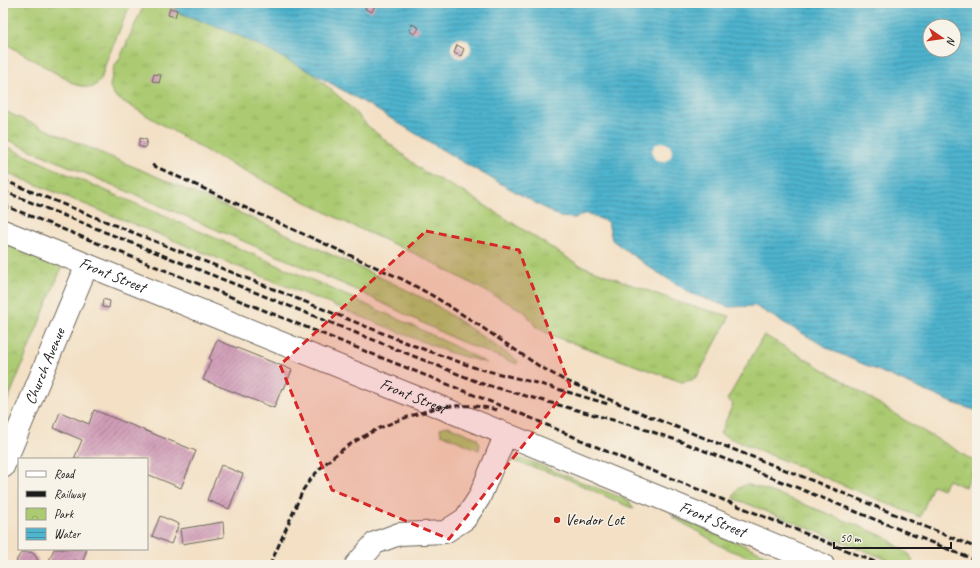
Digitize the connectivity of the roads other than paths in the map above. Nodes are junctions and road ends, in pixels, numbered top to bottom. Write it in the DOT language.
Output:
graph roads {
  1 [pos="3,231"];
  2 [pos="87,265"];
  3 [pos="506,434"];
  4 [pos="3,467"];
  5 [pos="792,559"];
  6 [pos="356,565"];
  7 [pos="822,565"];
  1 -- 2 [label="street, Front Street"];
  2 -- 3 [label="street, Front Street"];
  2 -- 4 [label="street, Church Avenue"];
  3 -- 5 [label="street, Front Street"];
  3 -- 6 [label="street"];
  5 -- 7 [label="street, Front Street"];
}
